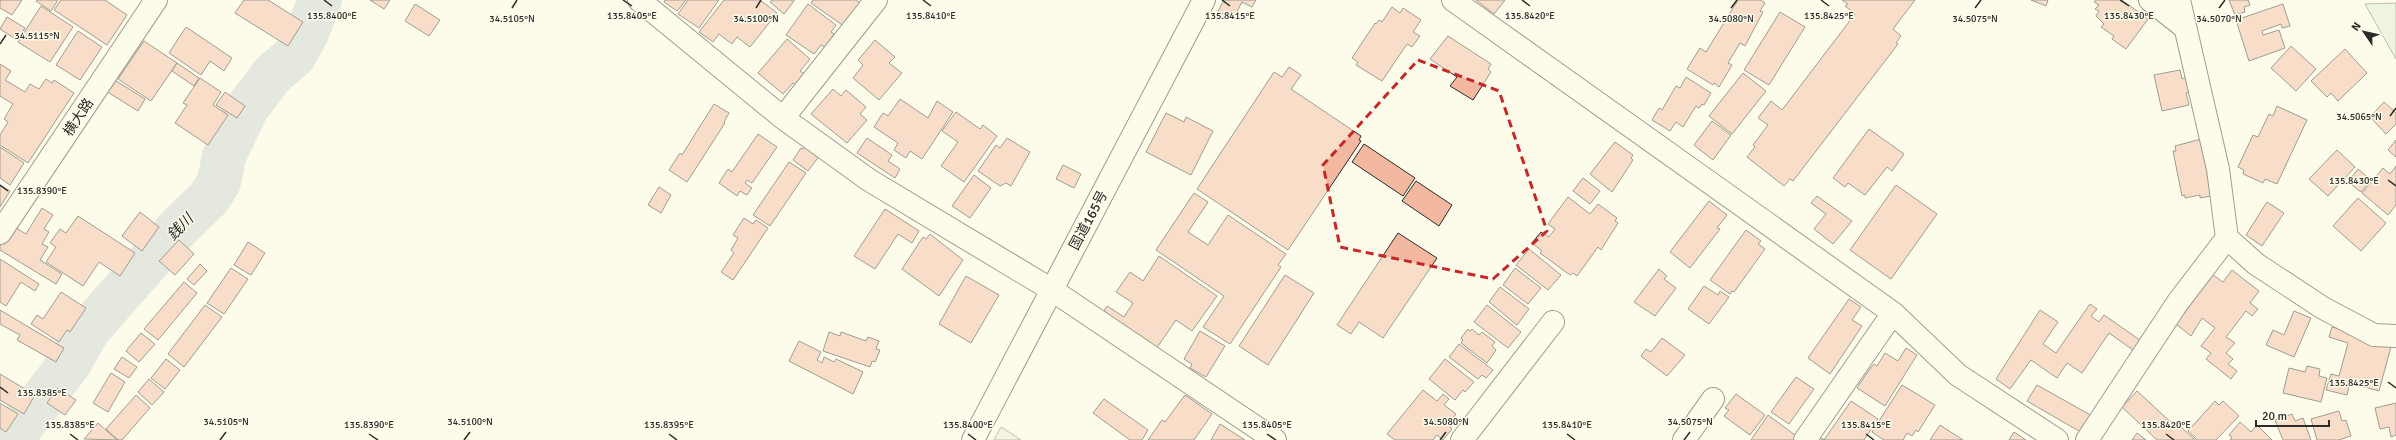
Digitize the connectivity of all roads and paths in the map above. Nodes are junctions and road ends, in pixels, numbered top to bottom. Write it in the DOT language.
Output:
graph roads {
  1 [pos="156,0"];
  2 [pos="639,0"];
  3 [pos="876,0"];
  4 [pos="1204,0"];
  5 [pos="1453,0"];
  6 [pos="2150,0"];
  7 [pos="2179,0"];
  8 [pos="2184,27"];
  9 [pos="783,118"];
  10 [pos="0,233"];
  11 [pos="2227,238"];
  12 [pos="1052,290"];
  13 [pos="1893,313"];
  14 [pos="1553,322"];
  15 [pos="2396,336"];
  16 [pos="1713,398"];
  17 [pos="973,440"];
  18 [pos="1276,440"];
  19 [pos="1462,440"];
  20 [pos="1684,440"];
  21 [pos="1805,440"];
  22 [pos="2057,440"];
  23 [pos="2087,440"];
  1 -- 10 [label="main road, 横大路"];
  2 -- 9 [label="main road"];
  3 -- 9 [label="main road"];
  4 -- 12 [label="main road, 国道165号"];
  5 -- 13 [label="main road"];
  6 -- 8 [label="main road"];
  7 -- 8 [label="main road"];
  8 -- 11 [label="main road"];
  9 -- 12 [label="main road"];
  11 -- 15 [label="main road"];
  11 -- 23 [label="main road"];
  12 -- 17 [label="main road, 国道165号"];
  12 -- 18 [label="main road"];
  13 -- 21 [label="main road"];
  13 -- 22 [label="main road"];
  14 -- 19 [label="main road"];
  16 -- 20 [label="main road"];
}
